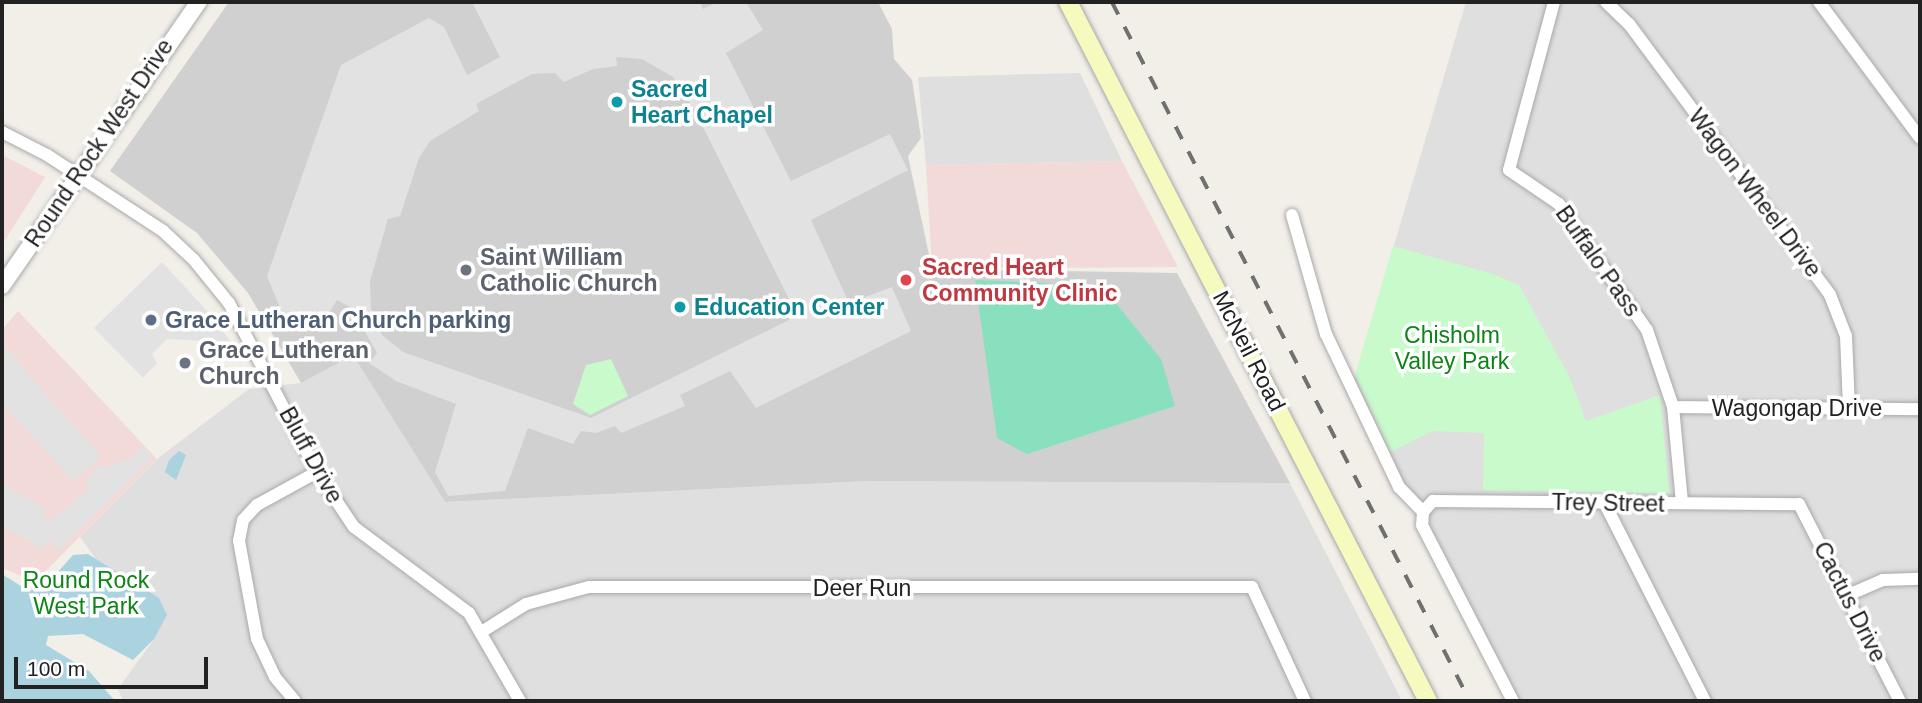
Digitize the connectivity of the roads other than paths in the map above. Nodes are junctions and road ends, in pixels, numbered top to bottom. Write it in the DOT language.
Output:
graph roads {
  1 [pos="199,2"];
  2 [pos="1068,2"];
  3 [pos="1554,2"];
  4 [pos="1606,2"];
  5 [pos="1819,2"];
  6 [pos="2,132"];
  7 [pos="1920,138"];
  8 [pos="76,176"];
  9 [pos="1292,215"];
  10 [pos="2,286"];
  11 [pos="1673,407"];
  12 [pos="1849,408"];
  13 [pos="1920,409"];
  14 [pos="317,472"];
  15 [pos="1604,502"];
  16 [pos="1682,503"];
  17 [pos="1799,504"];
  18 [pos="1423,512"];
  19 [pos="1920,579"];
  20 [pos="1846,596"];
  21 [pos="482,631"];
  22 [pos="295,701"];
  23 [pos="520,701"];
  24 [pos="1305,701"];
  25 [pos="1428,701"];
  26 [pos="1513,701"];
  27 [pos="1705,701"];
  28 [pos="1900,701"];
  1 -- 8 [label="street, Round Rock West Drive"];
  2 -- 25 [label="main road, McNeil Road"];
  3 -- 11 [label="street, Buffalo Pass"];
  4 -- 12 [label="street, Wagon Wheel Drive"];
  5 -- 7 [label="street"];
  6 -- 8 [label="street, Bluff Drive"];
  8 -- 10 [label="street, Round Rock West Drive"];
  8 -- 14 [label="street, Bluff Drive"];
  9 -- 18 [label="street"];
  11 -- 12 [label="street, Wagongap Drive"];
  11 -- 16 [label="street, Buffalo Pass"];
  12 -- 13 [label="street, Wagongap Drive"];
  14 -- 21 [label="street, Bluff Drive"];
  14 -- 22 [label="street"];
  15 -- 16 [label="street, Trey Street"];
  15 -- 18 [label="street, Trey Street"];
  15 -- 27 [label="street"];
  16 -- 17 [label="street, Trey Street"];
  17 -- 20 [label="street, Cactus Drive"];
  18 -- 26 [label="street"];
  19 -- 20 [label="street"];
  20 -- 28 [label="street, Cactus Drive"];
  21 -- 23 [label="street, Bluff Drive"];
  21 -- 24 [label="street, Deer Run"];
}
